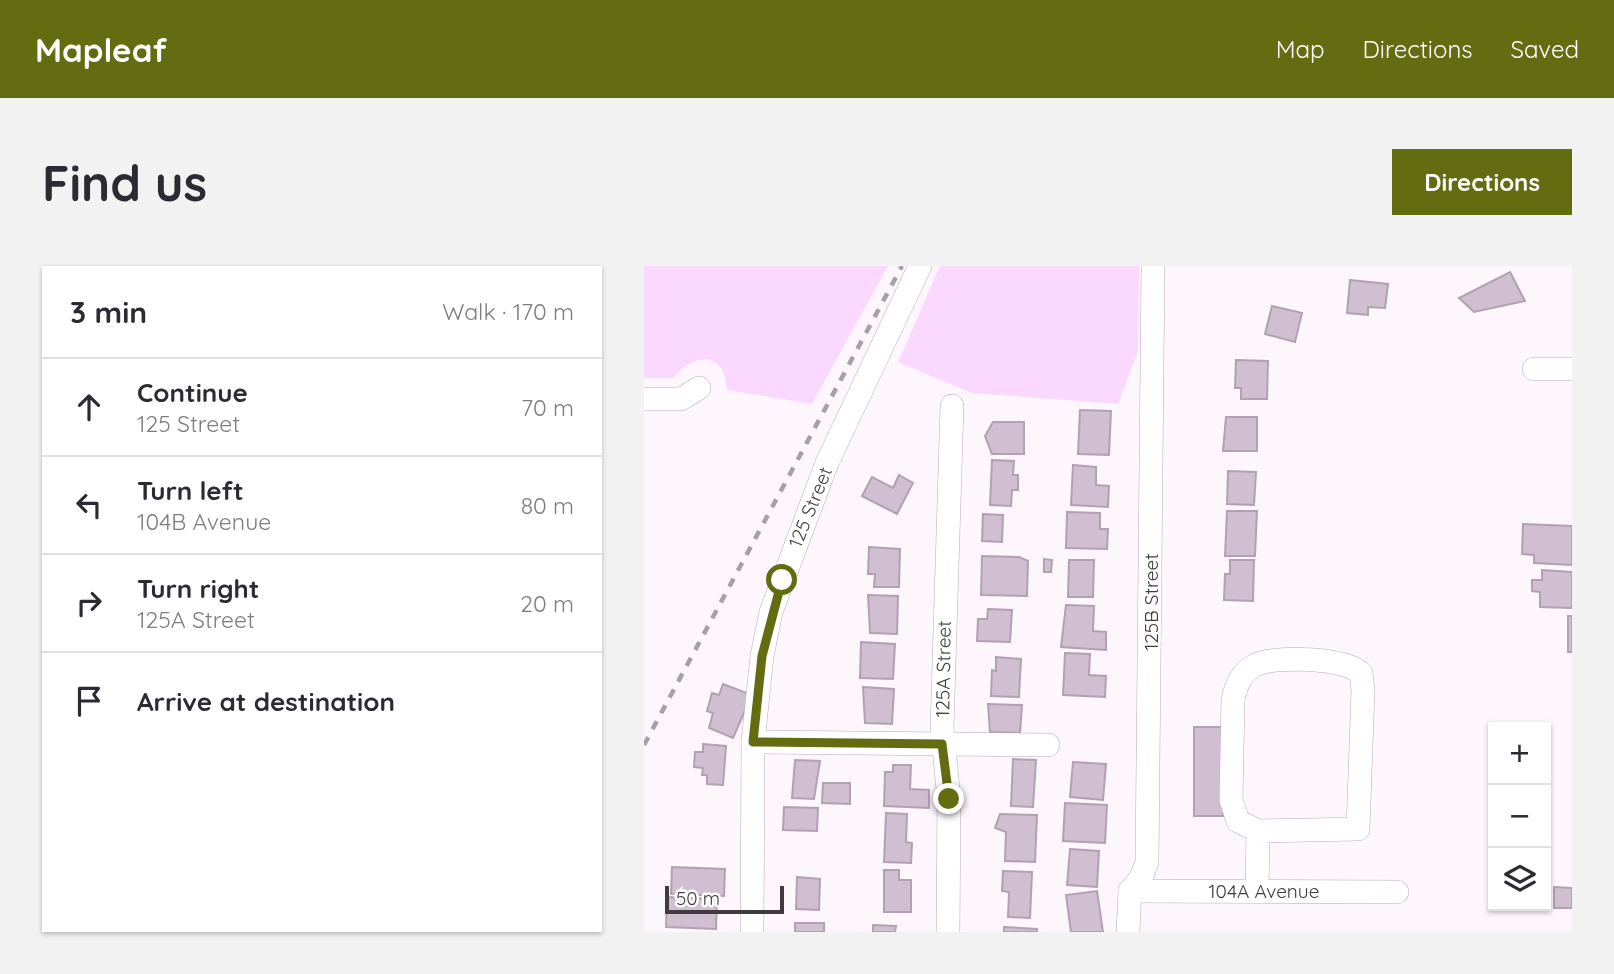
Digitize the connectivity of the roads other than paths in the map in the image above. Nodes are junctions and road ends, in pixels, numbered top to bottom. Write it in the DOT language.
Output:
graph roads {
  1 [pos="920,266"];
  2 [pos="1153,266"];
  3 [pos="1534,369"];
  4 [pos="1572,369"];
  5 [pos="699,388"];
  6 [pos="644,399"];
  7 [pos="952,406"];
  8 [pos="753,742"];
  9 [pos="942,744"];
  10 [pos="1048,745"];
  11 [pos="1258,831"];
  12 [pos="1130,891"];
  13 [pos="1257,891"];
  14 [pos="1397,892"];
  15 [pos="752,932"];
  16 [pos="948,932"];
  17 [pos="1128,932"];
  1 -- 8 [label="street, 125 Street"];
  2 -- 12 [label="street, 125B Street"];
  3 -- 4 [label="street"];
  5 -- 6 [label="street"];
  7 -- 9 [label="street, 125A Street"];
  8 -- 9 [label="street"];
  8 -- 15 [label="street, 125 Street"];
  9 -- 10 [label="street"];
  9 -- 16 [label="street, 125A Street"];
  11 -- 11 [label="street"];
  11 -- 13 [label="street"];
  12 -- 13 [label="street, 104A Avenue"];
  12 -- 17 [label="street, 125B Street"];
  13 -- 14 [label="street, 104A Avenue"];
}
